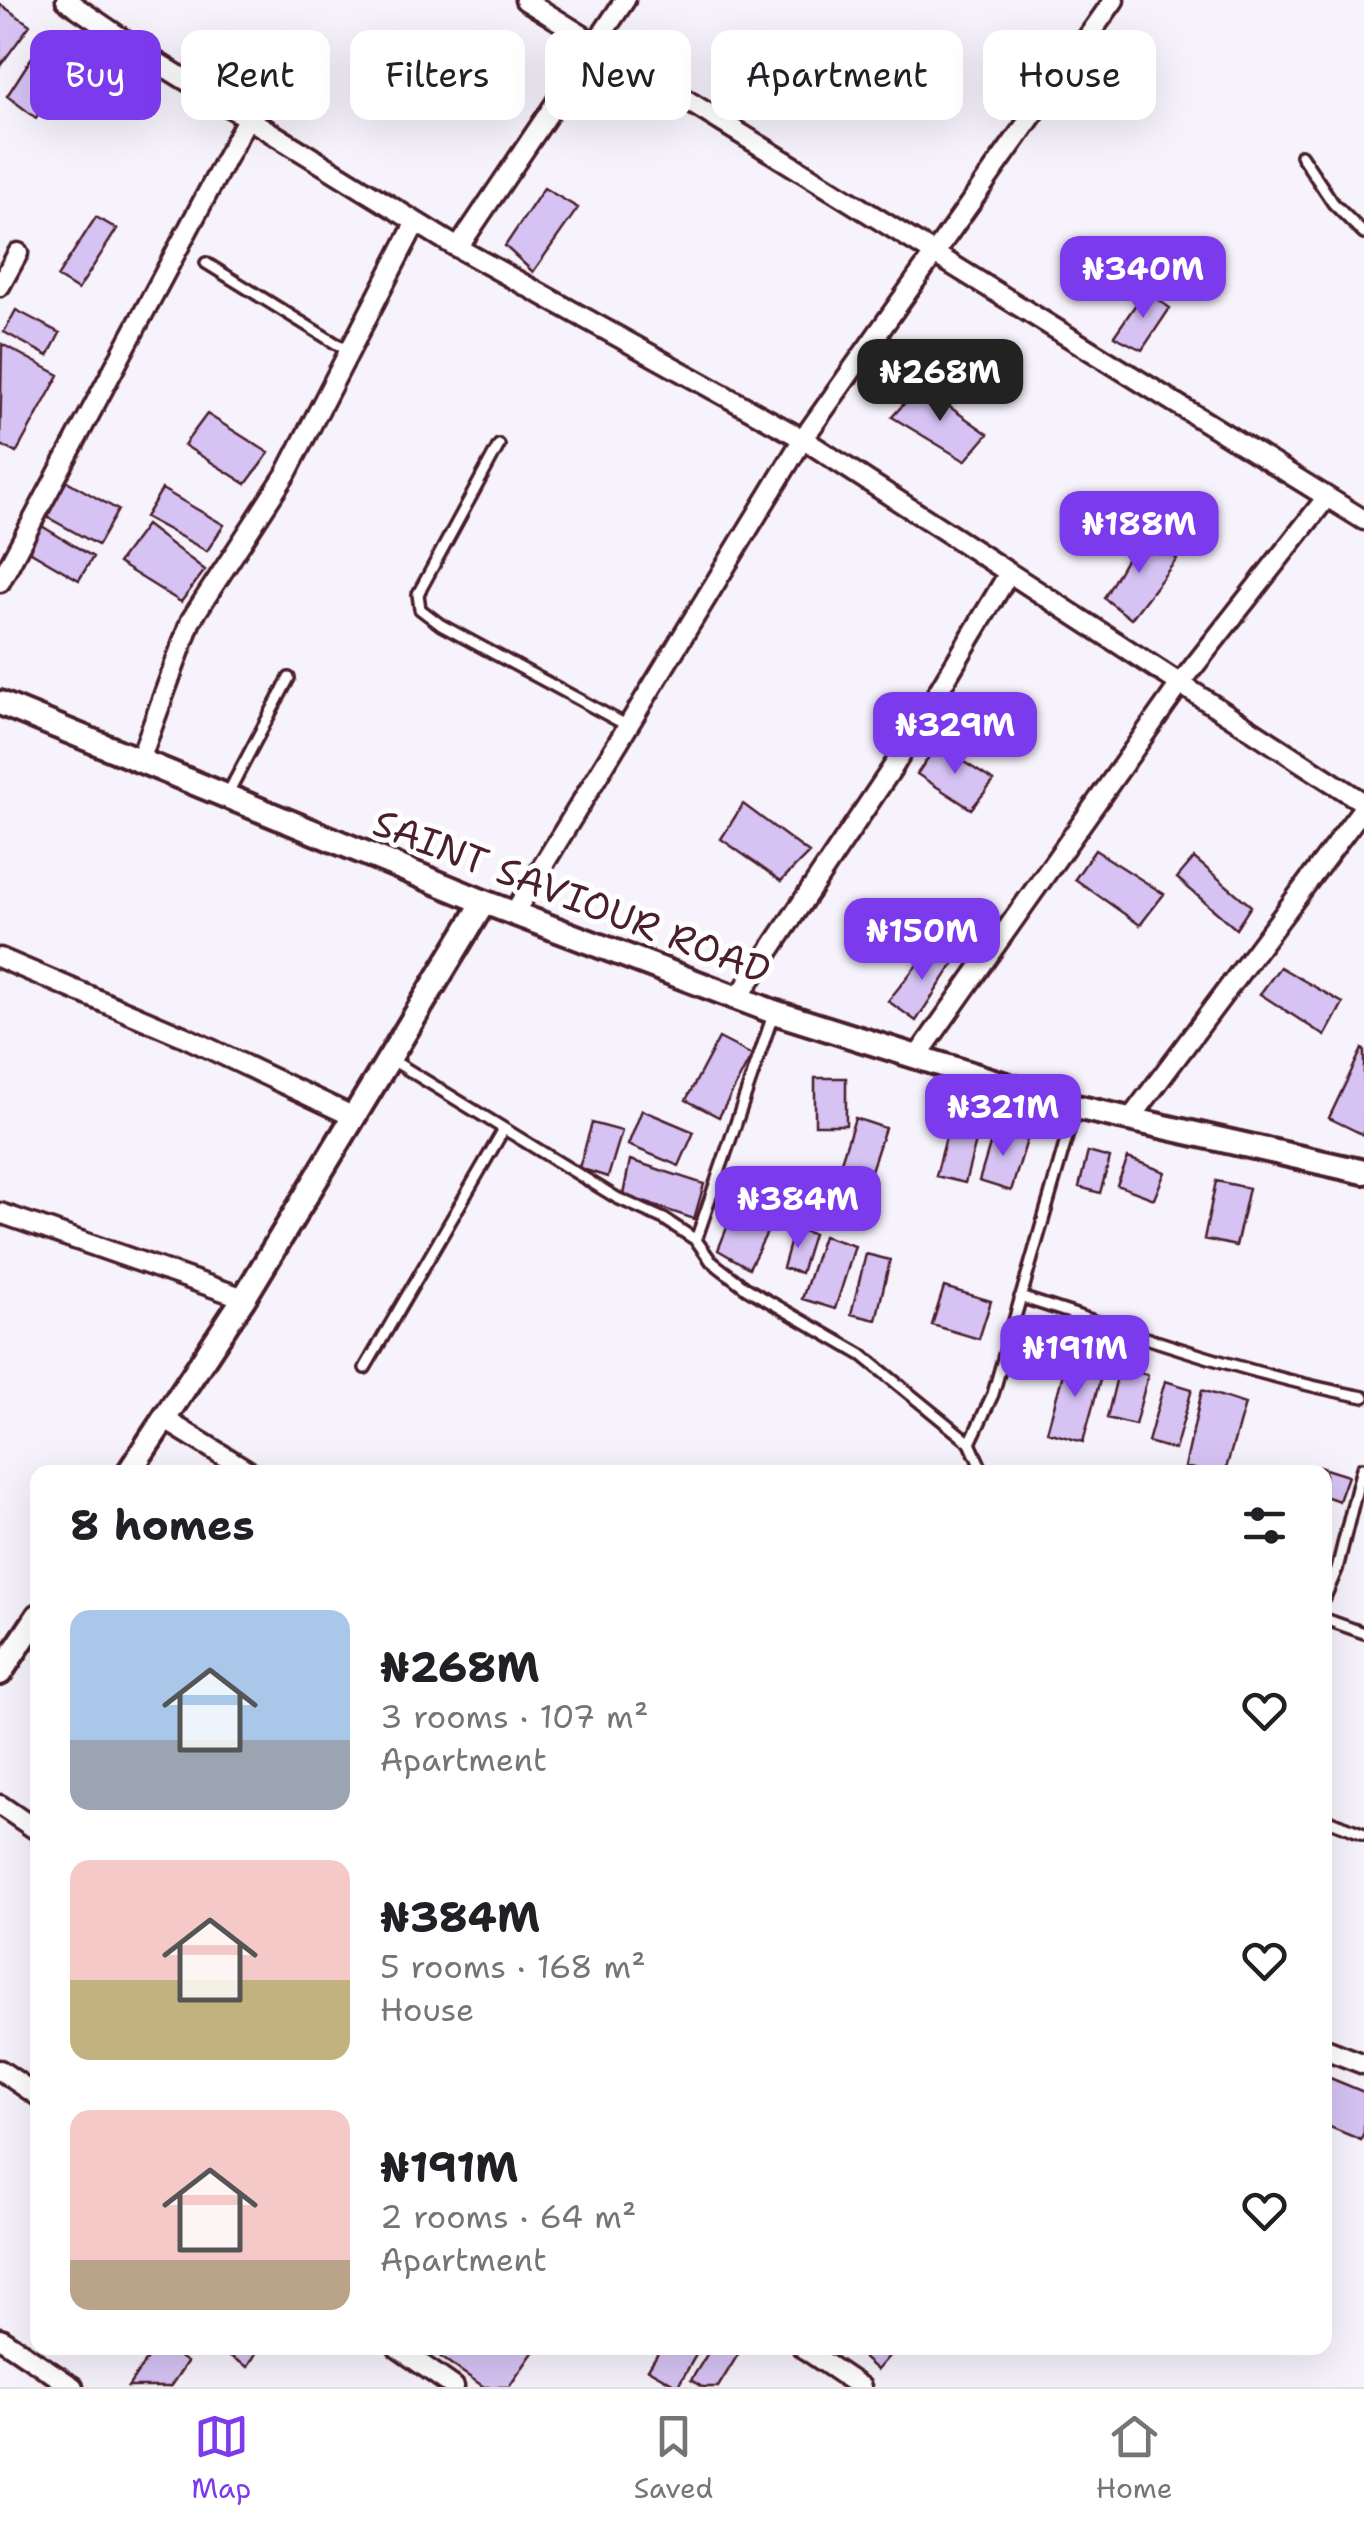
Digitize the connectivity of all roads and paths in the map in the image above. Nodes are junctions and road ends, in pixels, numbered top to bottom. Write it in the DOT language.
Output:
graph roads {
  1 [pos="66,0"];
  2 [pos="524,0"];
  3 [pos="625,0"];
  4 [pos="1114,0"];
  5 [pos="571,30"];
  6 [pos="606,30"];
  7 [pos="181,77"];
  8 [pos="691,105"];
  9 [pos="246,120"];
  10 [pos="253,120"];
  11 [pos="545,120"];
  12 [pos="1302,155"];
  13 [pos="416,222"];
  14 [pos="1364,234"];
  15 [pos="458,248"];
  16 [pos="18,253"];
  17 [pos="936,256"];
  18 [pos="206,262"];
  19 [pos="0,286"];
  20 [pos="349,352"];
  21 [pos="803,439"];
  22 [pos="500,445"];
  23 [pos="1327,497"];
  24 [pos="1364,520"];
  25 [pos="1009,572"];
  26 [pos="0,582"];
  27 [pos="290,678"];
  28 [pos="1180,684"];
  29 [pos="0,703"];
  30 [pos="628,726"];
  31 [pos="140,760"];
  32 [pos="226,796"];
  33 [pos="1364,805"];
  34 [pos="484,902"];
  35 [pos="514,913"];
  36 [pos="0,958"];
  37 [pos="738,998"];
  38 [pos="774,1012"];
  39 [pos="390,1058"];
  40 [pos="916,1058"];
  41 [pos="1076,1106"];
  42 [pos="354,1117"];
  43 [pos="1131,1118"];
  44 [pos="504,1130"];
  45 [pos="1364,1172"];
  46 [pos="6,1215"];
  47 [pos="0,1237"];
  48 [pos="696,1240"];
  49 [pos="1020,1297"];
  50 [pos="244,1298"];
  51 [pos="365,1368"];
  52 [pos="1364,1397"];
  53 [pos="164,1418"];
  54 [pos="970,1443"];
  55 [pos="134,1465"];
  56 [pos="239,1465"];
  57 [pos="980,1465"];
  58 [pos="1362,1468"];
  59 [pos="1332,1581"];
  60 [pos="1332,1622"];
  61 [pos="30,1628"];
  62 [pos="1364,1633"];
  63 [pos="0,1674"];
  64 [pos="0,1806"];
  65 [pos="1332,1823"];
  66 [pos="30,1826"];
  67 [pos="1364,1834"];
  68 [pos="1332,2052"];
  69 [pos="1364,2064"];
  70 [pos="0,2070"];
  71 [pos="30,2091"];
  72 [pos="0,2338"];
  73 [pos="408,2355"];
  74 [pos="813,2355"];
  75 [pos="73,2387"];
  76 [pos="454,2387"];
  77 [pos="861,2387"];
  1 -- 7 [label="street"];
  2 -- 5 [label="street"];
  3 -- 6 [label="street"];
  4 -- 17 [label="street"];
  8 -- 17 [label="street"];
  9 -- 26 [label="street"];
  10 -- 13 [label="street"];
  11 -- 15 [label="street"];
  12 -- 14 [label="lane"];
  13 -- 15 [label="street"];
  13 -- 20 [label="street"];
  15 -- 21 [label="street"];
  16 -- 19 [label="street"];
  17 -- 21 [label="street"];
  17 -- 23 [label="street"];
  18 -- 20 [label="lane"];
  20 -- 31 [label="street"];
  21 -- 25 [label="street"];
  21 -- 30 [label="street"];
  22 -- 30 [label="lane"];
  23 -- 24 [label="street"];
  23 -- 28 [label="street"];
  25 -- 28 [label="street"];
  25 -- 37 [label="street"];
  27 -- 32 [label="lane"];
  28 -- 33 [label="street"];
  28 -- 40 [label="street"];
  29 -- 31 [label="street, SAINT SAVIOUR ROAD"];
  30 -- 35 [label="street"];
  31 -- 32 [label="street, SAINT SAVIOUR ROAD"];
  32 -- 34 [label="street, SAINT SAVIOUR ROAD"];
  33 -- 43 [label="street"];
  34 -- 35 [label="street, SAINT SAVIOUR ROAD"];
  34 -- 39 [label="street"];
  35 -- 37 [label="street, SAINT SAVIOUR ROAD"];
  36 -- 42 [label="street"];
  37 -- 38 [label="street, SAINT SAVIOUR ROAD"];
  38 -- 40 [label="street, SAINT SAVIOUR ROAD"];
  38 -- 48 [label="lane"];
  39 -- 42 [label="street"];
  39 -- 44 [label="lane"];
  40 -- 41 [label="street, SAINT SAVIOUR ROAD"];
  41 -- 43 [label="street, SAINT SAVIOUR ROAD"];
  41 -- 49 [label="lane"];
  42 -- 50 [label="street"];
  43 -- 45 [label="street, SAINT SAVIOUR ROAD"];
  44 -- 48 [label="lane"];
  44 -- 51 [label="lane"];
  46 -- 47 [label="street"];
  46 -- 50 [label="street"];
  48 -- 54 [label="lane"];
  49 -- 52 [label="lane"];
  49 -- 54 [label="lane"];
  50 -- 53 [label="street"];
  53 -- 55 [label="street"];
  53 -- 56 [label="street"];
  54 -- 57 [label="lane"];
  58 -- 59 [label="lane"];
  60 -- 62 [label="lane"];
  61 -- 63 [label="street"];
  64 -- 66 [label="street"];
  65 -- 67 [label="lane"];
  68 -- 69 [label="street"];
  70 -- 71 [label="street"];
  72 -- 75 [label="street"];
  73 -- 76 [label="street"];
  74 -- 77 [label="street"];
}
